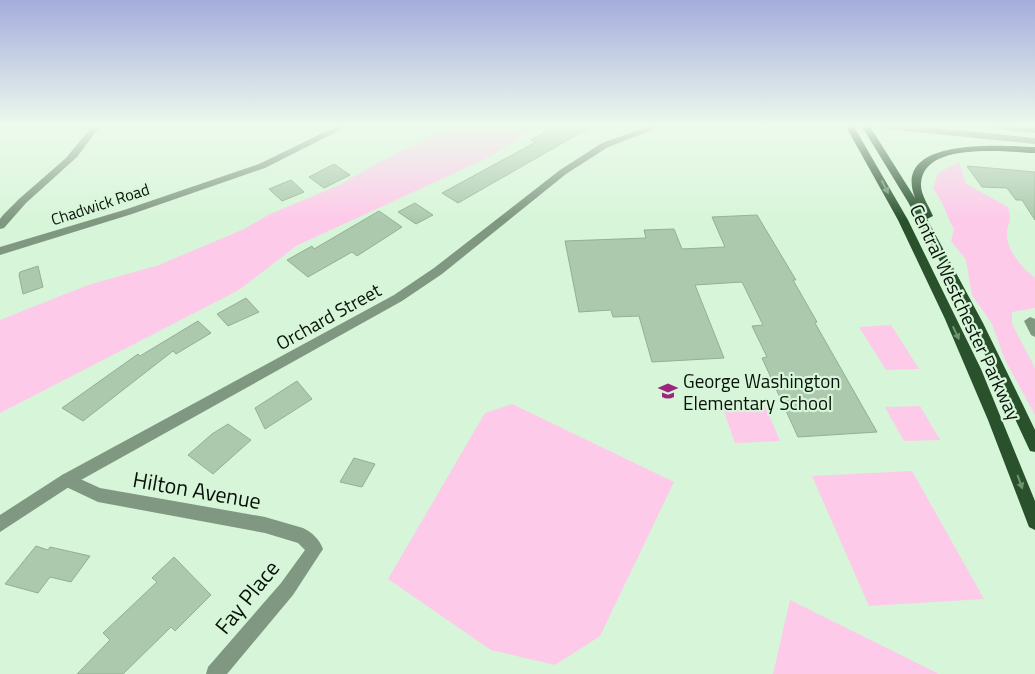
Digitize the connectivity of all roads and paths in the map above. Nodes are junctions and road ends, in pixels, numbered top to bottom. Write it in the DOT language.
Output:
graph roads {
  1 [pos="72,156"];
  2 [pos="281,156"];
  3 [pos="588,156"];
  4 [pos="868,156"];
  5 [pos="885,156"];
  6 [pos="934,156"];
  7 [pos="0,226"];
  8 [pos="0,251"];
  9 [pos="945,263"];
  10 [pos="1035,446"];
  11 [pos="67,480"];
  12 [pos="1035,522"];
  13 [pos="0,524"];
  14 [pos="314,549"];
  15 [pos="215,674"];
  1 -- 7 [label="street"];
  2 -- 8 [label="street, Chadwick Road"];
  3 -- 11 [label="street, Orchard Street"];
  4 -- 12 [label="main road, Central Westchester Parkway, one-way"];
  5 -- 9 [label="main road, Central Westchester Parkway"];
  6 -- 9 [label="main road"];
  9 -- 10 [label="main road, Central Westchester Parkway"];
  11 -- 13 [label="street, Orchard Street"];
  11 -- 14 [label="street, Hilton Avenue"];
  14 -- 15 [label="street, Fay Place"];
}
